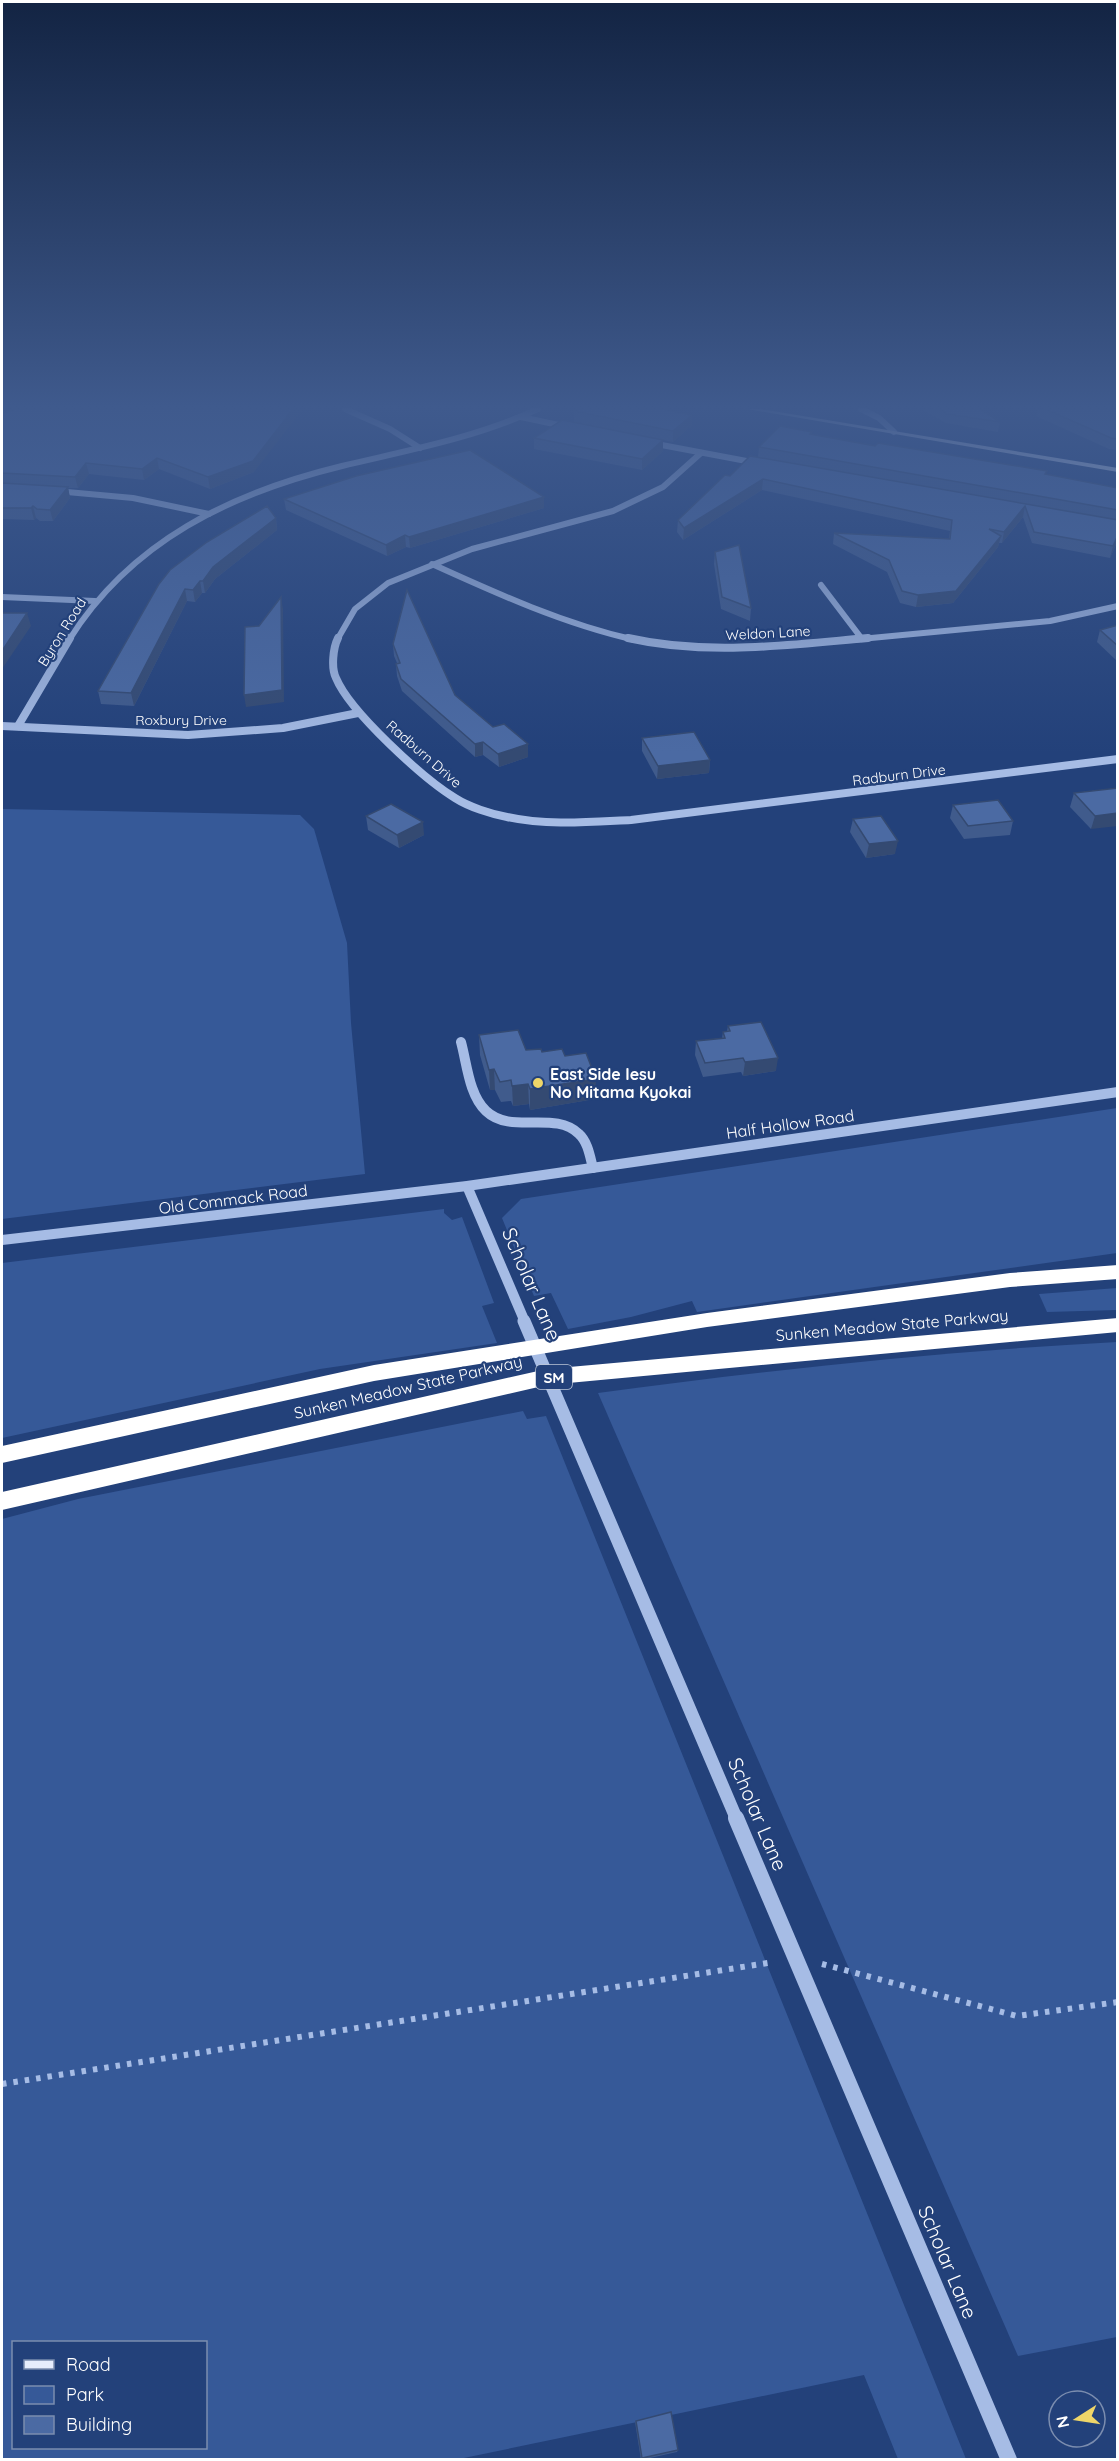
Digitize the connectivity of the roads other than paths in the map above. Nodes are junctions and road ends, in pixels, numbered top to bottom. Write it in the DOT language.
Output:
graph roads {
  1 [pos="191,524"];
  2 [pos="563,524"];
  3 [pos="432,564"];
  4 [pos="821,585"];
  5 [pos="2,597"];
  6 [pos="95,601"];
  7 [pos="1118,606"];
  8 [pos="862,639"];
  9 [pos="358,713"];
  10 [pos="2,726"];
  11 [pos="18,726"];
  12 [pos="1118,759"];
  13 [pos="461,1042"];
  14 [pos="1118,1092"];
  15 [pos="593,1168"];
  16 [pos="467,1186"];
  17 [pos="2,1240"];
  18 [pos="1118,1272"];
  19 [pos="1118,1325"];
  20 [pos="2,1455"];
  21 [pos="2,1501"];
  22 [pos="1009,2460"];
  1 -- 6 [label="street, Byron Road"];
  2 -- 3 [label="street, Radburn Drive"];
  3 -- 8 [label="street, Weldon Lane"];
  3 -- 9 [label="street, Radburn Drive"];
  4 -- 8 [label="street"];
  5 -- 6 [label="street"];
  6 -- 11 [label="street, Byron Road"];
  7 -- 8 [label="street, Weldon Lane"];
  9 -- 11 [label="street, Roxbury Drive"];
  9 -- 12 [label="street, Radburn Drive"];
  10 -- 11 [label="street, Roxbury Drive"];
  13 -- 15 [label="street"];
  14 -- 15 [label="street, Half Hollow Road"];
  15 -- 16 [label="street, Half Hollow Road"];
  16 -- 17 [label="street, Old Commack Road"];
  16 -- 22 [label="street, Scholar Lane"];
  18 -- 20 [label="highway, Sunken Meadow State Parkway / SM"];
  19 -- 21 [label="highway, Sunken Meadow State Parkway / SM"];
}
